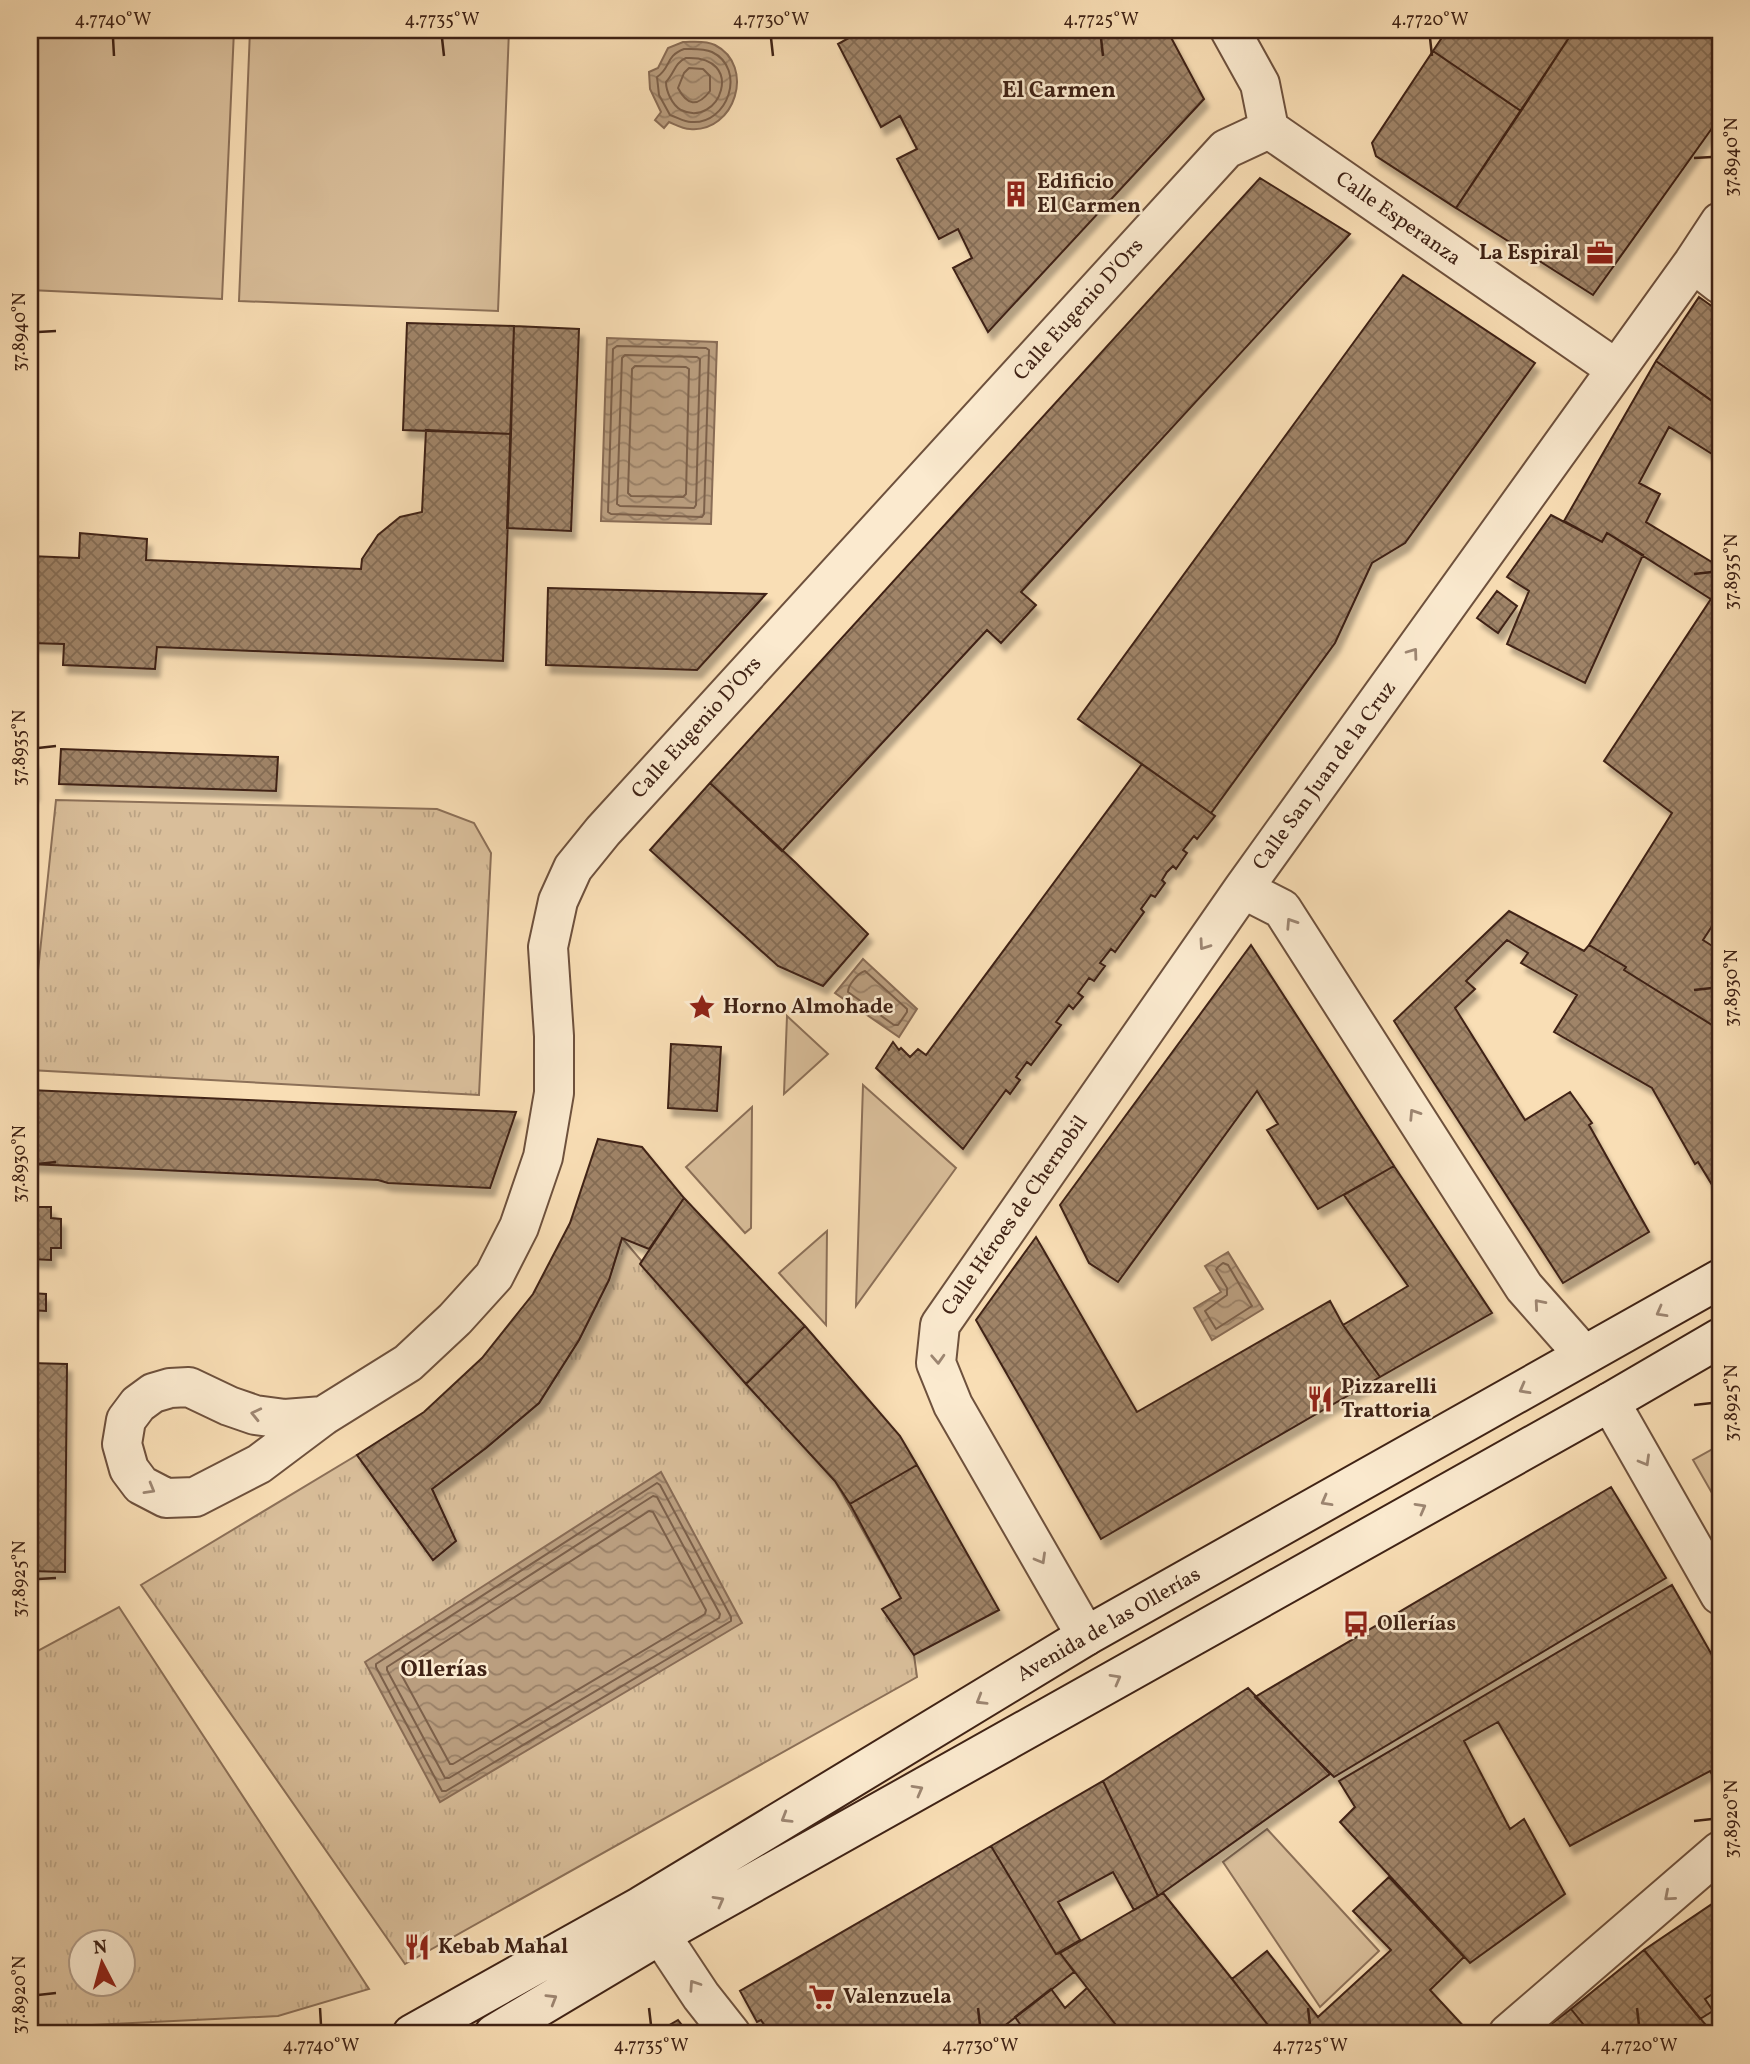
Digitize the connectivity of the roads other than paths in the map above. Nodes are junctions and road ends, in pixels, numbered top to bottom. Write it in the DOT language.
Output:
graph roads {
  1 [pos="1230,30"];
  2 [pos="1269,129"];
  3 [pos="1720,222"];
  4 [pos="1707,273"];
  5 [pos="1616,369"];
  6 [pos="1243,889"];
  7 [pos="1720,1279"];
  8 [pos="1720,1338"];
  9 [pos="1584,1355"];
  10 [pos="1610,1402"];
  11 [pos="323,1416"];
  12 [pos="1720,1595"];
  13 [pos="1086,1636"];
  14 [pos="1720,1851"];
  15 [pos="651,1920"];
  16 [pos="412,2034"];
  17 [pos="494,2034"];
  18 [pos="731,2034"];
  19 [pos="1508,2034"];
  1 -- 2 [label="street"];
  2 -- 5 [label="street, Calle Esperanza"];
  2 -- 11 [label="street, Calle Eugenio D'Ors"];
  3 -- 4 [label="street, Calle San Juan de la Cruz"];
  4 -- 5 [label="street, Calle San Juan de la Cruz"];
  6 -- 5 [label="street, Calle San Juan de la Cruz, one-way"];
  9 -- 6 [label="street, Calle San Juan de la Cruz, one-way"];
  6 -- 13 [label="street, Calle Héroes de Chernobil, one-way"];
  7 -- 9 [label="street, Avenida de las Ollerías, one-way"];
  8 -- 10 [label="street, Avenida de las Ollerías"];
  9 -- 10 [label="street"];
  9 -- 13 [label="street, Avenida de las Ollerías, one-way"];
  10 -- 12 [label="street, one-way"];
  15 -- 10 [label="street, Avenida de las Ollerías, one-way"];
  11 -- 11 [label="street, Calle Eugenio D'Ors, one-way"];
  13 -- 15 [label="street, Avenida de las Ollerías, one-way"];
  14 -- 19 [label="street, one-way"];
  15 -- 16 [label="street, Avenida de las Ollerías"];
  17 -- 15 [label="street, Avenida de las Ollerías, one-way"];
  18 -- 15 [label="street, one-way"];
}
